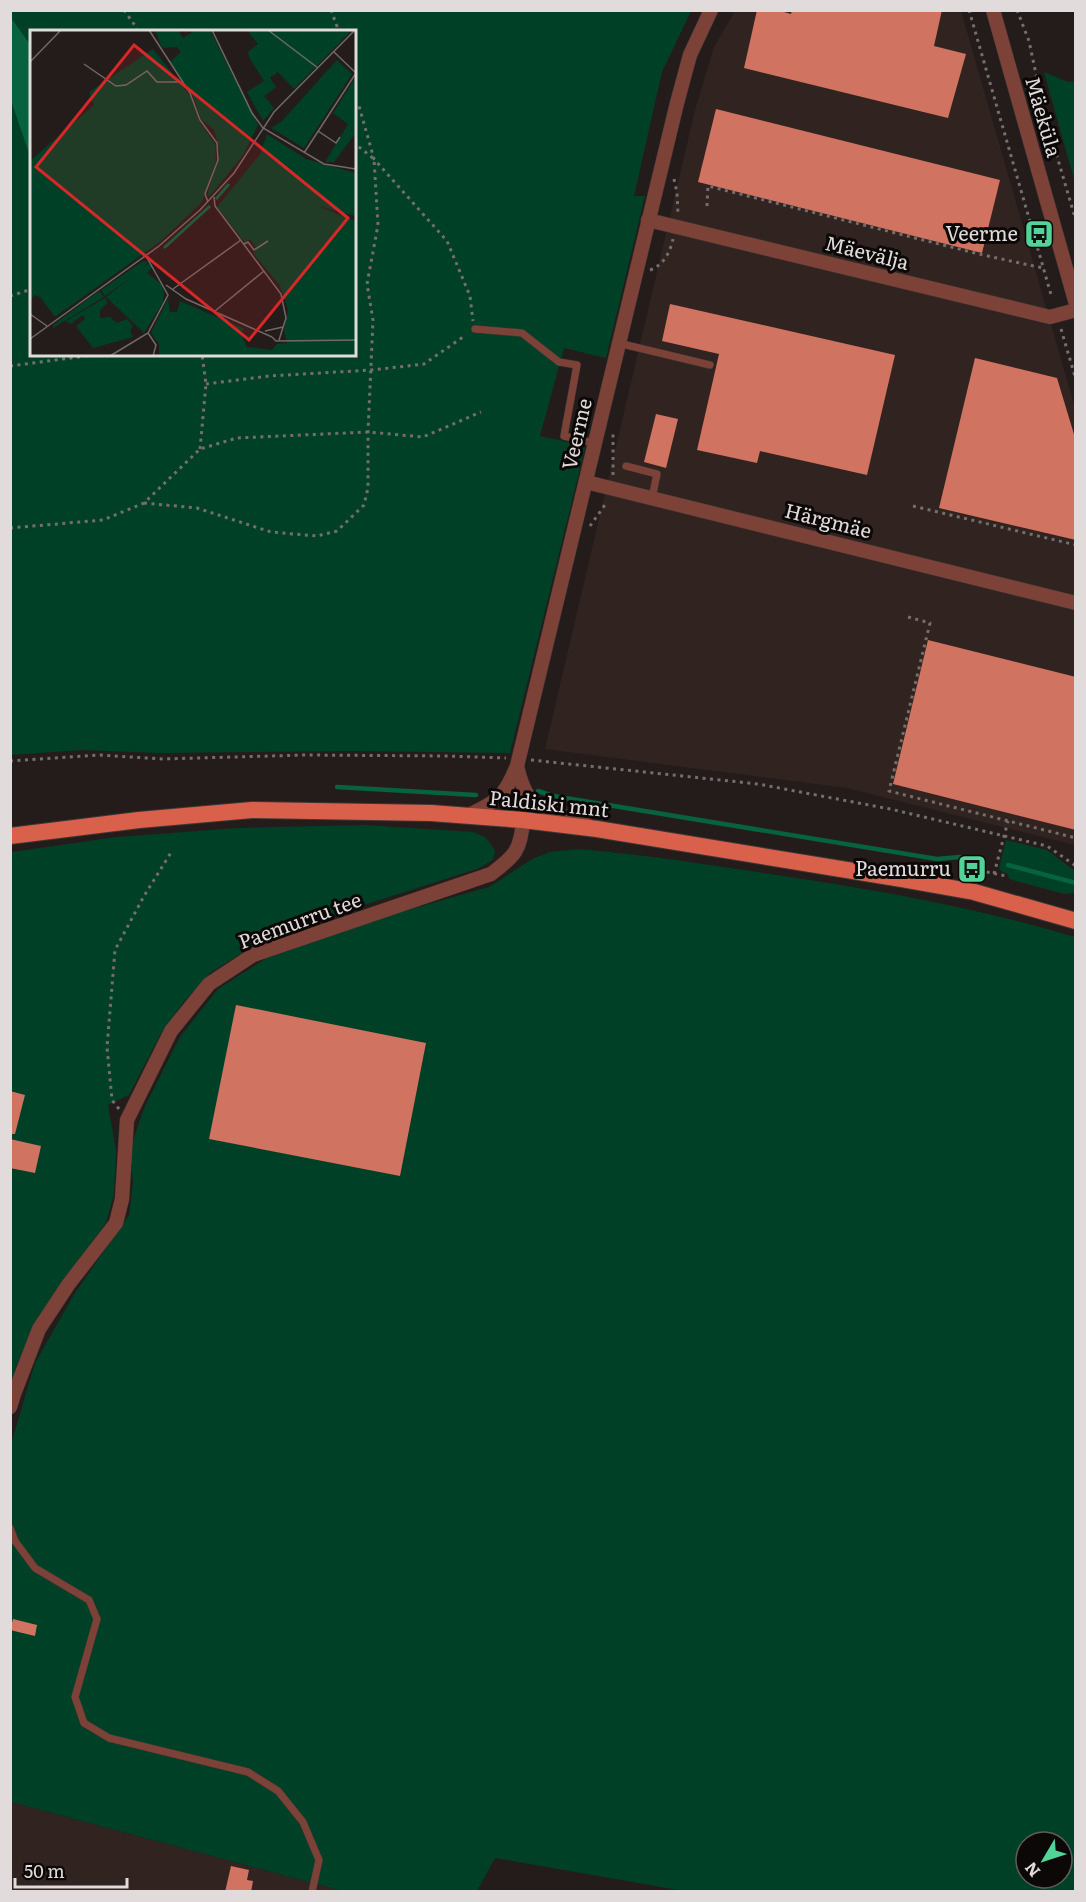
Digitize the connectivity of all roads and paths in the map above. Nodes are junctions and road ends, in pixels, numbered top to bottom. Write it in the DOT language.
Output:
graph roads {
  1 [pos="124,10"];
  2 [pos="331,10"];
  3 [pos="711,10"];
  4 [pos="969,10"];
  5 [pos="993,10"];
  6 [pos="1017,10"];
  7 [pos="137,30"];
  8 [pos="338,30"];
  9 [pos="356,104"];
  10 [pos="1008,123"];
  11 [pos="1002,125"];
  12 [pos="356,145"];
  13 [pos="375,159"];
  14 [pos="707,206"];
  15 [pos="648,220"];
  16 [pos="1076,221"];
  17 [pos="1043,267"];
  18 [pos="30,290"];
  19 [pos="10,296"];
  20 [pos="1052,298"];
  21 [pos="1076,304"];
  22 [pos="1076,310"];
  23 [pos="475,329"];
  24 [pos="1061,329"];
  25 [pos="618,343"];
  26 [pos="86,356"];
  27 [pos="202,356"];
  28 [pos="1073,364"];
  29 [pos="710,365"];
  30 [pos="10,366"];
  31 [pos="372,370"];
  32 [pos="1076,380"];
  33 [pos="206,384"];
  34 [pos="481,412"];
  35 [pos="368,432"];
  36 [pos="594,443"];
  37 [pos="200,449"];
  38 [pos="626,466"];
  39 [pos="586,482"];
  40 [pos="652,498"];
  41 [pos="144,503"];
  42 [pos="914,506"];
  43 [pos="10,528"];
  44 [pos="1076,545"];
  45 [pos="1076,601"];
  46 [pos="908,617"];
  47 [pos="10,761"];
  48 [pos="518,762"];
  49 [pos="467,816"];
  50 [pos="523,820"];
  51 [pos="1008,821"];
  52 [pos="597,829"];
  53 [pos="10,836"];
  54 [pos="1005,836"];
  55 [pos="1076,838"];
  56 [pos="172,851"];
  57 [pos="1076,866"];
  58 [pos="972,869"];
  59 [pos="994,874"];
  60 [pos="1006,876"];
  61 [pos="1076,921"];
  62 [pos="127,1120"];
  63 [pos="10,1407"];
  64 [pos="10,1528"];
  65 [pos="312,1892"];
  1 -- 7 [label="path"];
  2 -- 8 [label="path"];
  3 -- 15 [label="street, Veerme"];
  4 -- 11 [label="path"];
  5 -- 21 [label="street, Mäeküla"];
  6 -- 16 [label="path"];
  9 -- 13 [label="path"];
  10 -- 11 [label="path"];
  11 -- 17 [label="path"];
  12 -- 13 [label="path"];
  13 -- 23 [label="path"];
  13 -- 31 [label="path"];
  14 -- 17 [label="path"];
  15 -- 22 [label="street, Mäevälja"];
  15 -- 25 [label="street, Veerme"];
  17 -- 20 [label="path"];
  18 -- 19 [label="path"];
  23 -- 31 [label="path"];
  23 -- 36 [label="lane"];
  24 -- 28 [label="path"];
  25 -- 29 [label="lane"];
  25 -- 36 [label="street, Veerme"];
  26 -- 30 [label="path"];
  27 -- 33 [label="path"];
  28 -- 32 [label="path"];
  31 -- 33 [label="path"];
  31 -- 35 [label="path"];
  33 -- 37 [label="path"];
  34 -- 35 [label="path"];
  35 -- 37 [label="path"];
  35 -- 41 [label="path"];
  36 -- 39 [label="street, Veerme"];
  37 -- 41 [label="path"];
  38 -- 40 [label="lane"];
  39 -- 40 [label="street, Härgmäe"];
  39 -- 48 [label="street, Veerme"];
  40 -- 45 [label="street, Härgmäe"];
  41 -- 43 [label="path"];
  42 -- 44 [label="path"];
  46 -- 51 [label="path"];
  47 -- 48 [label="path"];
  48 -- 49 [label="street, Veerme"];
  48 -- 52 [label="street"];
  48 -- 54 [label="path"];
  49 -- 50 [label="main road, Paldiski mnt"];
  49 -- 53 [label="main road, Paldiski mnt"];
  50 -- 52 [label="main road, Paldiski mnt"];
  50 -- 62 [label="street, Paemurru tee"];
  51 -- 54 [label="path"];
  51 -- 55 [label="path"];
  52 -- 61 [label="main road, Paldiski mnt"];
  54 -- 57 [label="path"];
  54 -- 59 [label="path"];
  56 -- 62 [label="path"];
  58 -- 59 [label="path"];
  59 -- 60 [label="path"];
  62 -- 63 [label="street, Paemurru tee"];
  64 -- 65 [label="lane"];
}
